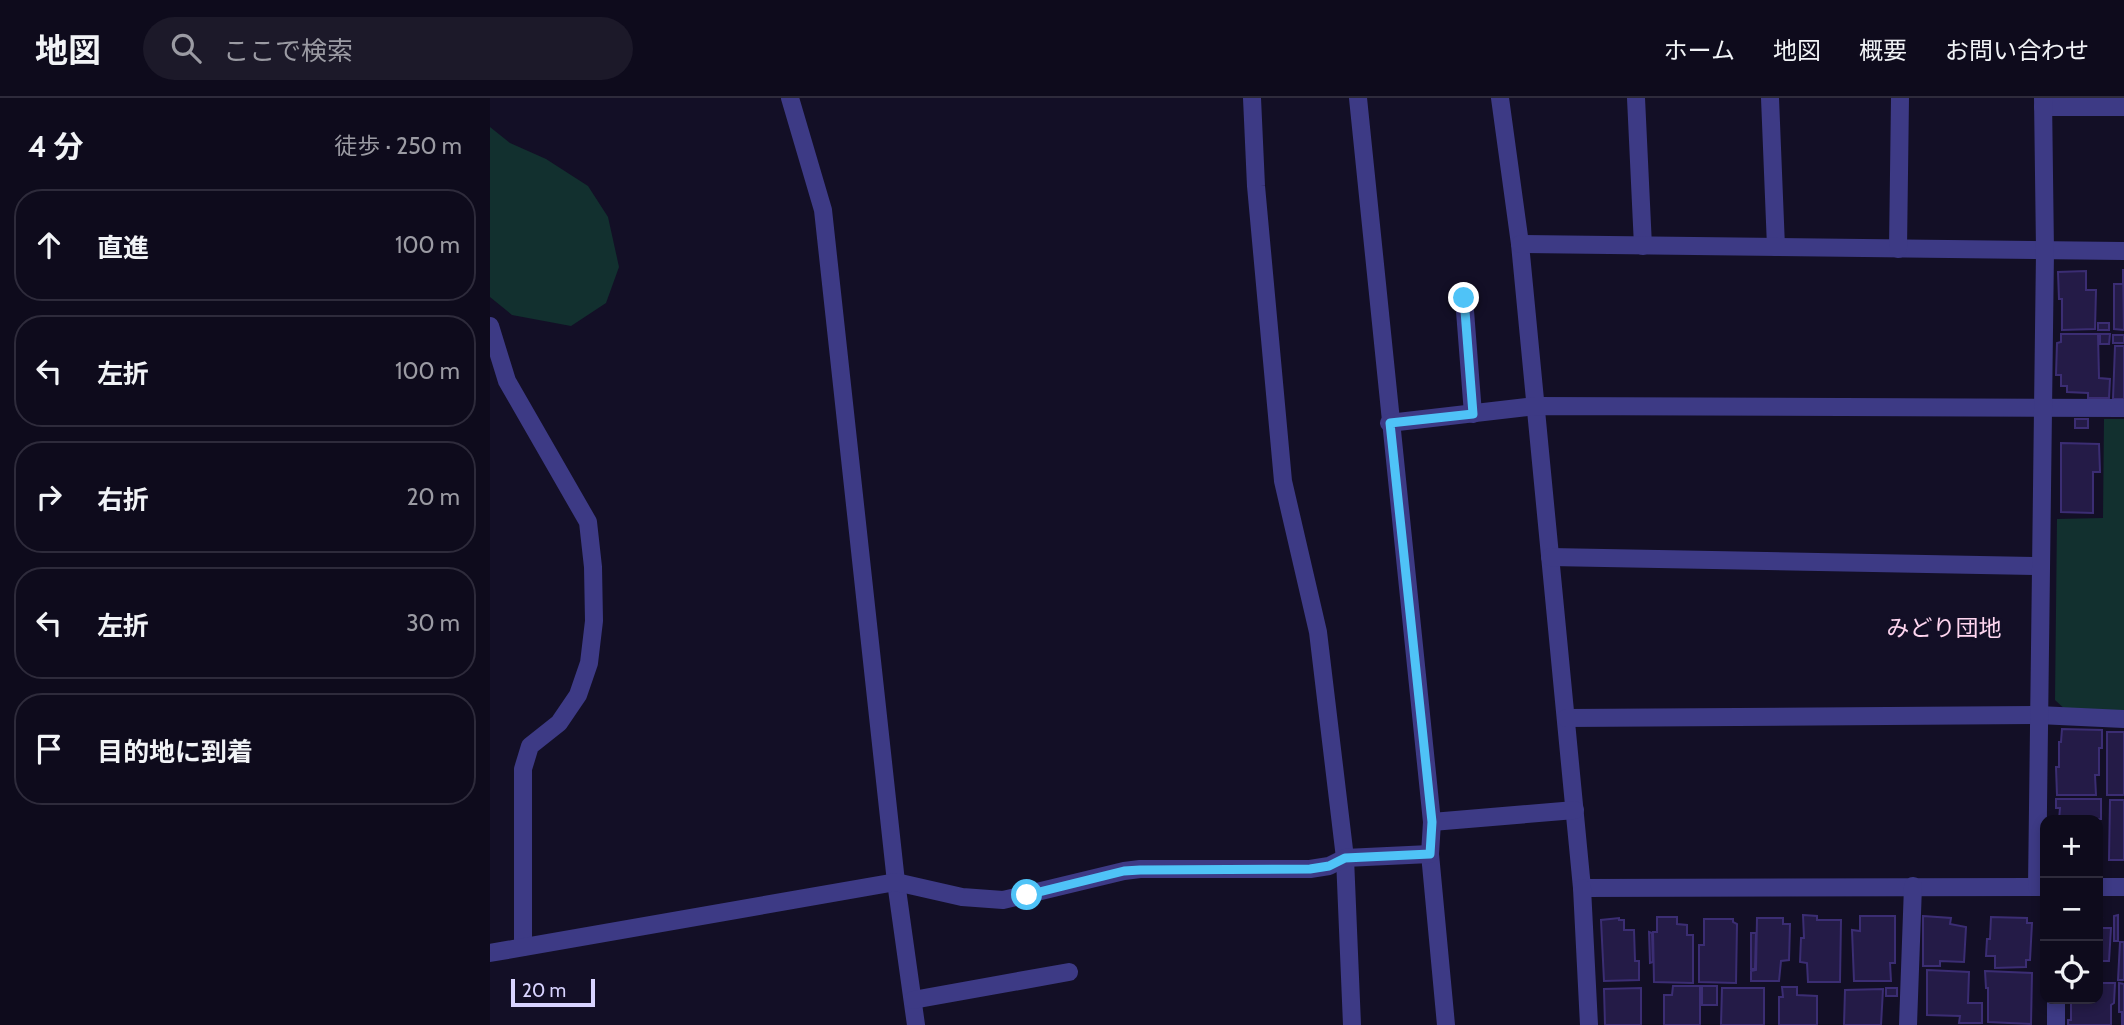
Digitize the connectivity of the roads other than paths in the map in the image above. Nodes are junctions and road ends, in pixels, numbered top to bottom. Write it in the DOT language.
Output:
graph roads {
  1 [pos="790,98"];
  2 [pos="1252,98"];
  3 [pos="1358,98"];
  4 [pos="1500,98"];
  5 [pos="1636,98"];
  6 [pos="1770,98"];
  7 [pos="1900,98"];
  8 [pos="2043,103"];
  9 [pos="2124,107"];
  10 [pos="1520,244"];
  11 [pos="1643,246"];
  12 [pos="1776,247"];
  13 [pos="1898,249"];
  14 [pos="2045,251"];
  15 [pos="2124,251"];
  16 [pos="1464,298"];
  17 [pos="490,326"];
  18 [pos="1535,406"];
  19 [pos="2041,408"];
  20 [pos="2124,408"];
  21 [pos="1473,414"];
  22 [pos="1390,423"];
  23 [pos="1550,557"];
  24 [pos="2039,566"];
  25 [pos="2038,715"];
  26 [pos="1566,718"];
  27 [pos="2124,719"];
  28 [pos="1575,810"];
  29 [pos="1432,822"];
  30 [pos="1430,854"];
  31 [pos="1345,858"];
  32 [pos="2041,878"];
  33 [pos="896,882"];
  34 [pos="1913,886"];
  35 [pos="2040,887"];
  36 [pos="2103,887"];
  37 [pos="2124,887"];
  38 [pos="1582,888"];
  39 [pos="523,947"];
  40 [pos="490,953"];
  41 [pos="1069,972"];
  42 [pos="913,1000"];
  43 [pos="2056,1004"];
  44 [pos="916,1025"];
  45 [pos="1352,1025"];
  46 [pos="1446,1025"];
  47 [pos="1589,1025"];
  48 [pos="1908,1025"];
  49 [pos="2056,1025"];
  1 -- 33 [label="street"];
  2 -- 31 [label="street"];
  3 -- 22 [label="street"];
  4 -- 10 [label="street"];
  5 -- 11 [label="street"];
  6 -- 12 [label="street"];
  7 -- 13 [label="street"];
  8 -- 9 [label="street"];
  8 -- 14 [label="street"];
  10 -- 11 [label="street"];
  10 -- 18 [label="street"];
  11 -- 12 [label="street"];
  12 -- 13 [label="street"];
  13 -- 14 [label="street"];
  14 -- 15 [label="street"];
  14 -- 19 [label="street"];
  16 -- 21 [label="street"];
  17 -- 39 [label="street"];
  18 -- 19 [label="street"];
  18 -- 21 [label="street"];
  18 -- 23 [label="street"];
  19 -- 20 [label="street"];
  19 -- 24 [label="street"];
  21 -- 22 [label="street"];
  22 -- 29 [label="street"];
  23 -- 24 [label="street"];
  23 -- 26 [label="street"];
  24 -- 25 [label="street"];
  25 -- 26 [label="street"];
  25 -- 27 [label="street"];
  25 -- 32 [label="street"];
  26 -- 28 [label="street"];
  28 -- 29 [label="street"];
  28 -- 38 [label="street"];
  29 -- 30 [label="street"];
  30 -- 31 [label="street"];
  30 -- 46 [label="street"];
  31 -- 33 [label="street"];
  31 -- 45 [label="street"];
  33 -- 39 [label="street"];
  33 -- 42 [label="street"];
  34 -- 35 [label="street"];
  34 -- 38 [label="street"];
  34 -- 48 [label="street"];
  36 -- 37 [label="street"];
  38 -- 47 [label="street"];
  39 -- 40 [label="street"];
  41 -- 42 [label="street"];
  42 -- 44 [label="street"];
  43 -- 49 [label="street"];
}
